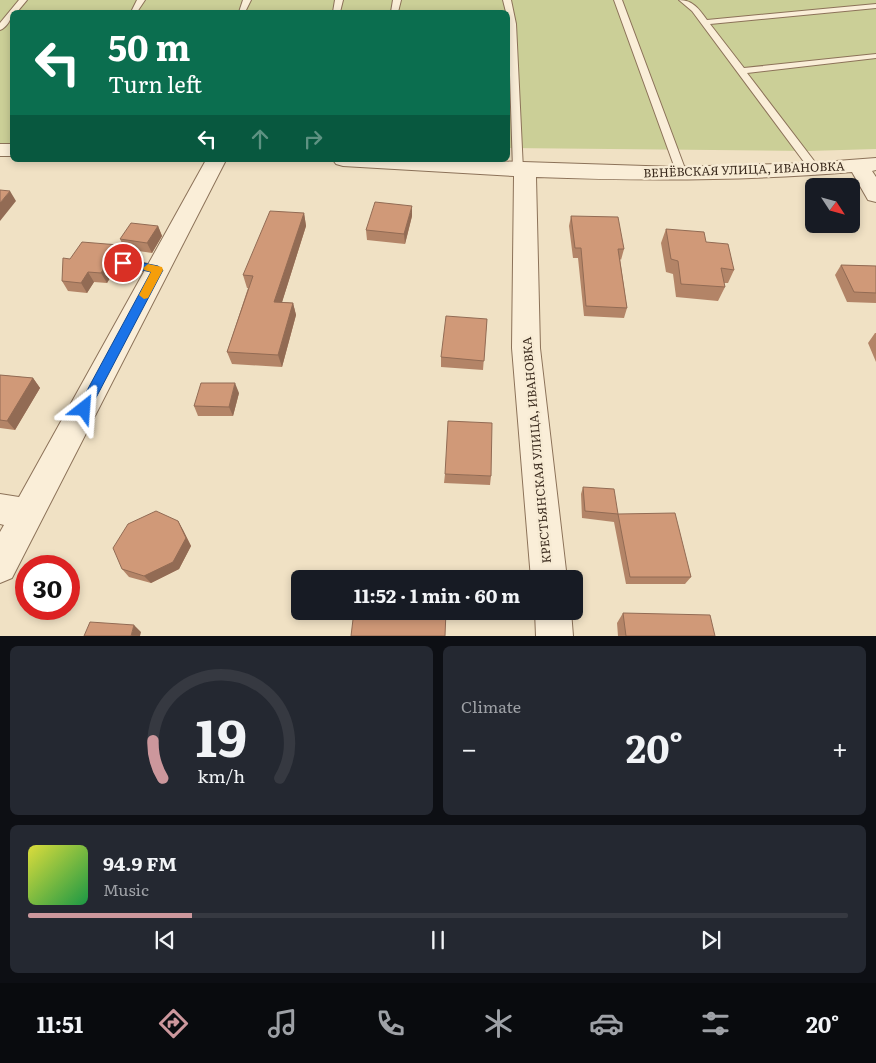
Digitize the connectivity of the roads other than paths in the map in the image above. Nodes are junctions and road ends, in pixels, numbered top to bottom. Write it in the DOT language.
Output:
graph roads {
  1 [pos="23,0"];
  2 [pos="618,0"];
  3 [pos="683,0"];
  4 [pos="876,6"];
  5 [pos="15,10"];
  6 [pos="510,14"];
  7 [pos="10,16"];
  8 [pos="705,22"];
  9 [pos="0,28"];
  10 [pos="876,56"];
  11 [pos="742,71"];
  12 [pos="215,162"];
  13 [pos="409,162"];
  14 [pos="868,165"];
  15 [pos="814,168"];
  16 [pos="522,170"];
  17 [pos="682,174"];
  18 [pos="876,195"];
  19 [pos="123,263"];
  20 [pos="158,270"];
  21 [pos="14,512"];
  22 [pos="0,566"];
  23 [pos="548,570"];
  24 [pos="554,620"];
  25 [pos="555,636"];
  1 -- 5 [label="lane"];
  2 -- 17 [label="lane"];
  3 -- 8 [label="lane"];
  4 -- 8 [label="lane"];
  6 -- 16 [label="lane"];
  7 -- 9 [label="lane"];
  8 -- 11 [label="lane"];
  10 -- 11 [label="lane"];
  11 -- 15 [label="lane"];
  12 -- 20 [label="street"];
  13 -- 16 [label="street, ВЕНЁВСКАЯ УЛИЦА, ИВАНОВКА"];
  14 -- 15 [label="street, ВЕНЁВСКАЯ УЛИЦА, ИВАНОВКА"];
  14 -- 18 [label="street"];
  15 -- 17 [label="street, ВЕНЁВСКАЯ УЛИЦА, ИВАНОВКА"];
  16 -- 17 [label="street, ВЕНЁВСКАЯ УЛИЦА, ИВАНОВКА"];
  16 -- 23 [label="street, КРЕСТЬЯНСКАЯ УЛИЦА, ИВАНОВКА"];
  19 -- 20 [label="lane"];
  20 -- 21 [label="street"];
  21 -- 22 [label="street"];
  24 -- 25 [label="street"];
}
